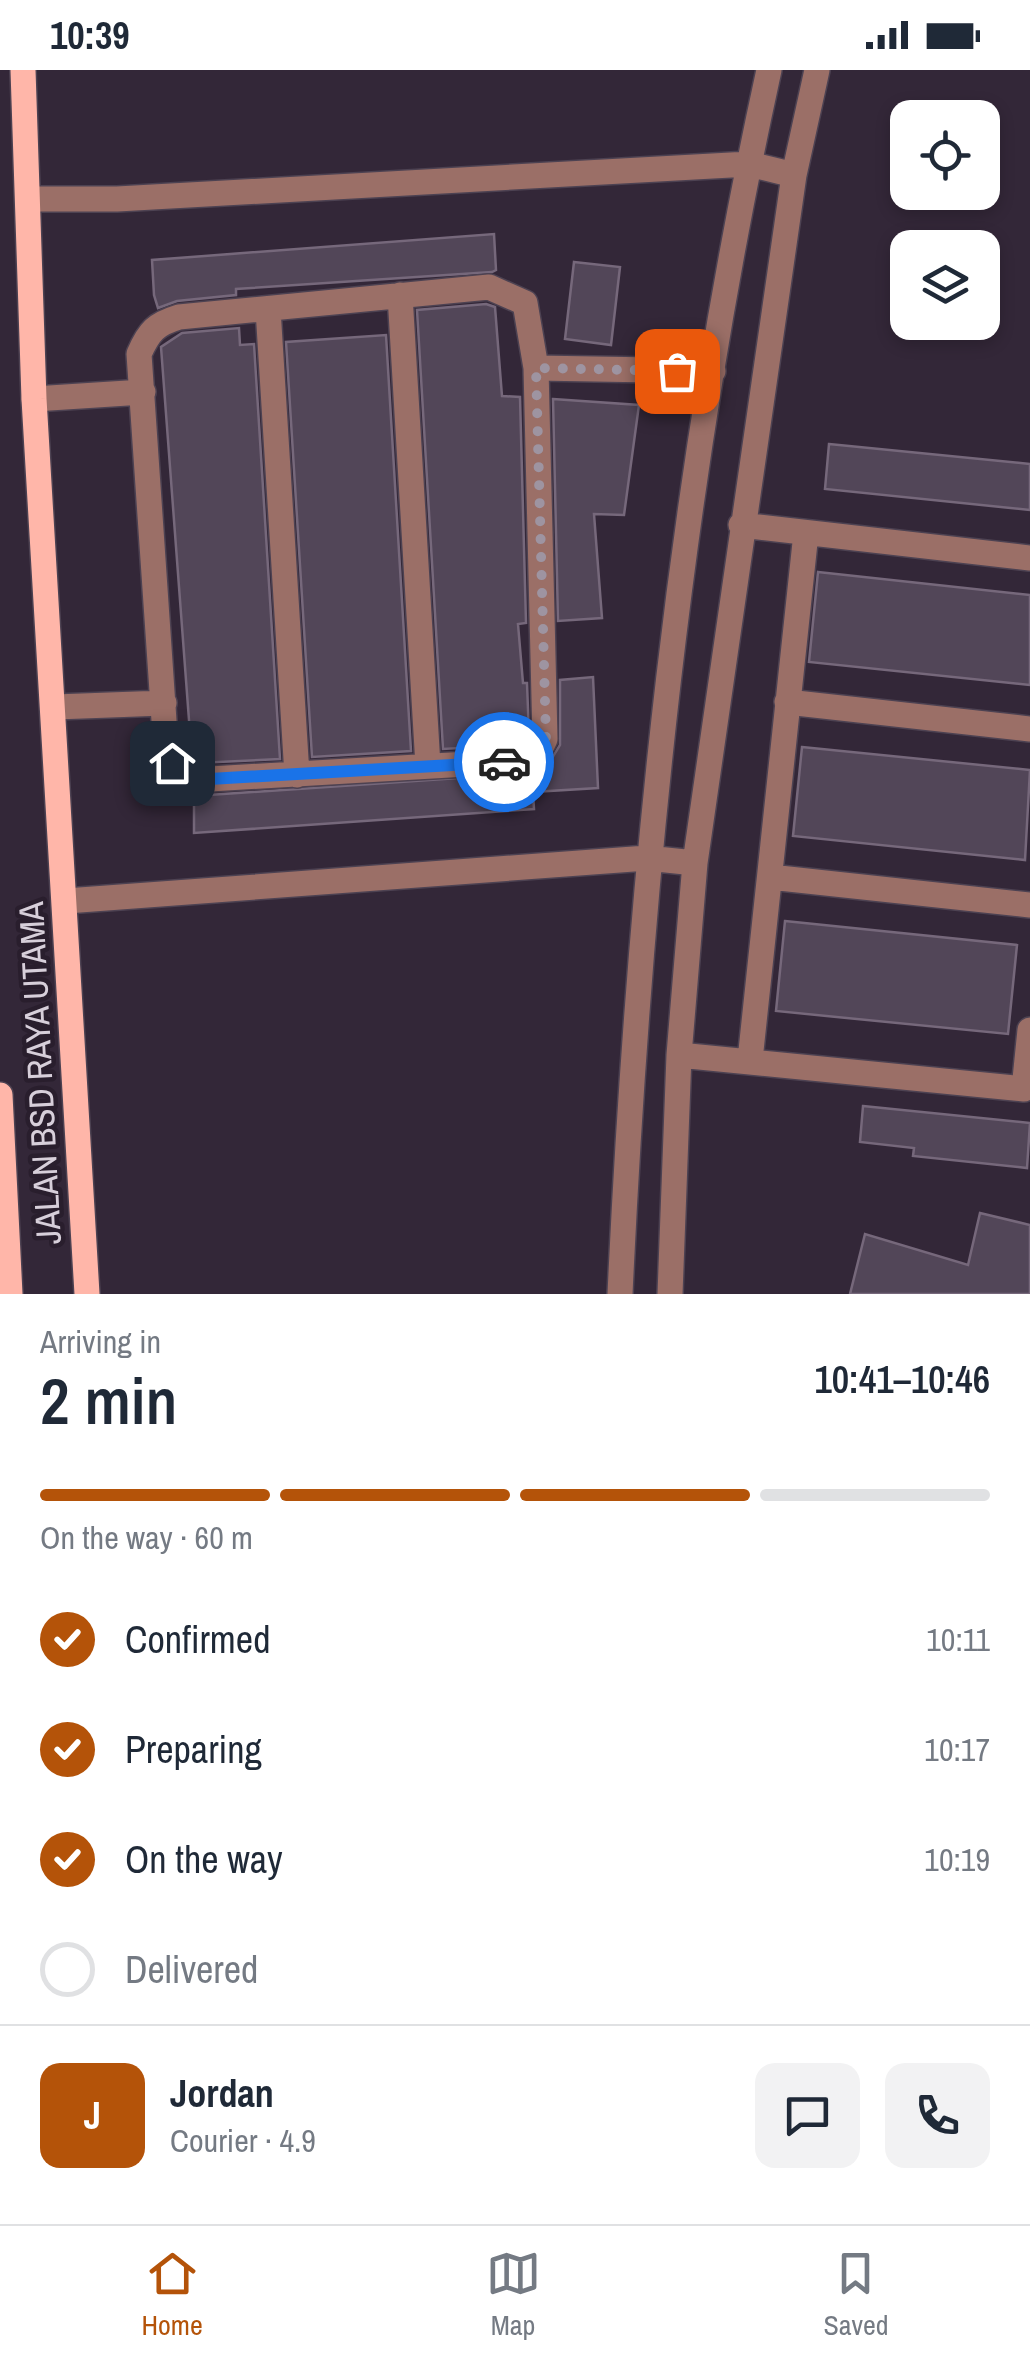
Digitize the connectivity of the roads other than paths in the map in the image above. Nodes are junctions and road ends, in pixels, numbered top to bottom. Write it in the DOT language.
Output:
graph roads {
  1 [pos="23,70"];
  2 [pos="769,70"];
  3 [pos="816,70"];
  4 [pos="748,164"];
  5 [pos="794,175"];
  6 [pos="28,199"];
  7 [pos="400,295"];
  8 [pos="268,309"];
  9 [pos="536,368"];
  10 [pos="713,372"];
  11 [pos="143,392"];
  12 [pos="34,399"];
  13 [pos="741,524"];
  14 [pos="806,533"];
  15 [pos="1030,558"];
  16 [pos="787,702"];
  17 [pos="164,704"];
  18 [pos="55,707"];
  19 [pos="1030,729"];
  20 [pos="428,766"];
  21 [pos="298,775"];
  22 [pos="647,858"];
  23 [pos="694,864"];
  24 [pos="770,877"];
  25 [pos="66,902"];
  26 [pos="1030,906"];
  27 [pos="1030,1030"];
  28 [pos="679,1054"];
  29 [pos="750,1060"];
  30 [pos="0,1095"];
  31 [pos="1,1133"];
  32 [pos="10,1294"];
  33 [pos="87,1294"];
  34 [pos="620,1294"];
  35 [pos="670,1294"];
  1 -- 6 [label="main road, JALAN BSD RAYA UTAMA"];
  2 -- 4 [label="street"];
  3 -- 5 [label="street"];
  4 -- 5 [label="street"];
  4 -- 6 [label="street"];
  4 -- 10 [label="street"];
  5 -- 13 [label="street"];
  6 -- 12 [label="main road, JALAN BSD RAYA UTAMA"];
  7 -- 8 [label="street"];
  7 -- 9 [label="street"];
  7 -- 20 [label="street"];
  8 -- 11 [label="street"];
  8 -- 21 [label="street"];
  9 -- 10 [label="street"];
  9 -- 20 [label="street"];
  10 -- 22 [label="street"];
  11 -- 12 [label="street"];
  11 -- 17 [label="street"];
  12 -- 18 [label="main road, JALAN BSD RAYA UTAMA"];
  13 -- 14 [label="street"];
  13 -- 23 [label="street"];
  14 -- 15 [label="street"];
  14 -- 16 [label="street"];
  16 -- 19 [label="street"];
  16 -- 24 [label="street"];
  17 -- 18 [label="street"];
  17 -- 21 [label="street"];
  18 -- 25 [label="main road, JALAN BSD RAYA UTAMA"];
  20 -- 21 [label="street"];
  22 -- 23 [label="street"];
  22 -- 25 [label="street"];
  22 -- 34 [label="street"];
  23 -- 28 [label="street"];
  24 -- 26 [label="street"];
  24 -- 29 [label="street"];
  25 -- 33 [label="main road, JALAN BSD RAYA UTAMA"];
  27 -- 29 [label="street"];
  28 -- 29 [label="street"];
  28 -- 35 [label="street"];
  30 -- 31 [label="main road, JALAN BSD RAYA UTAMA"];
  31 -- 32 [label="main road, JALAN BSD RAYA UTAMA"];
}
